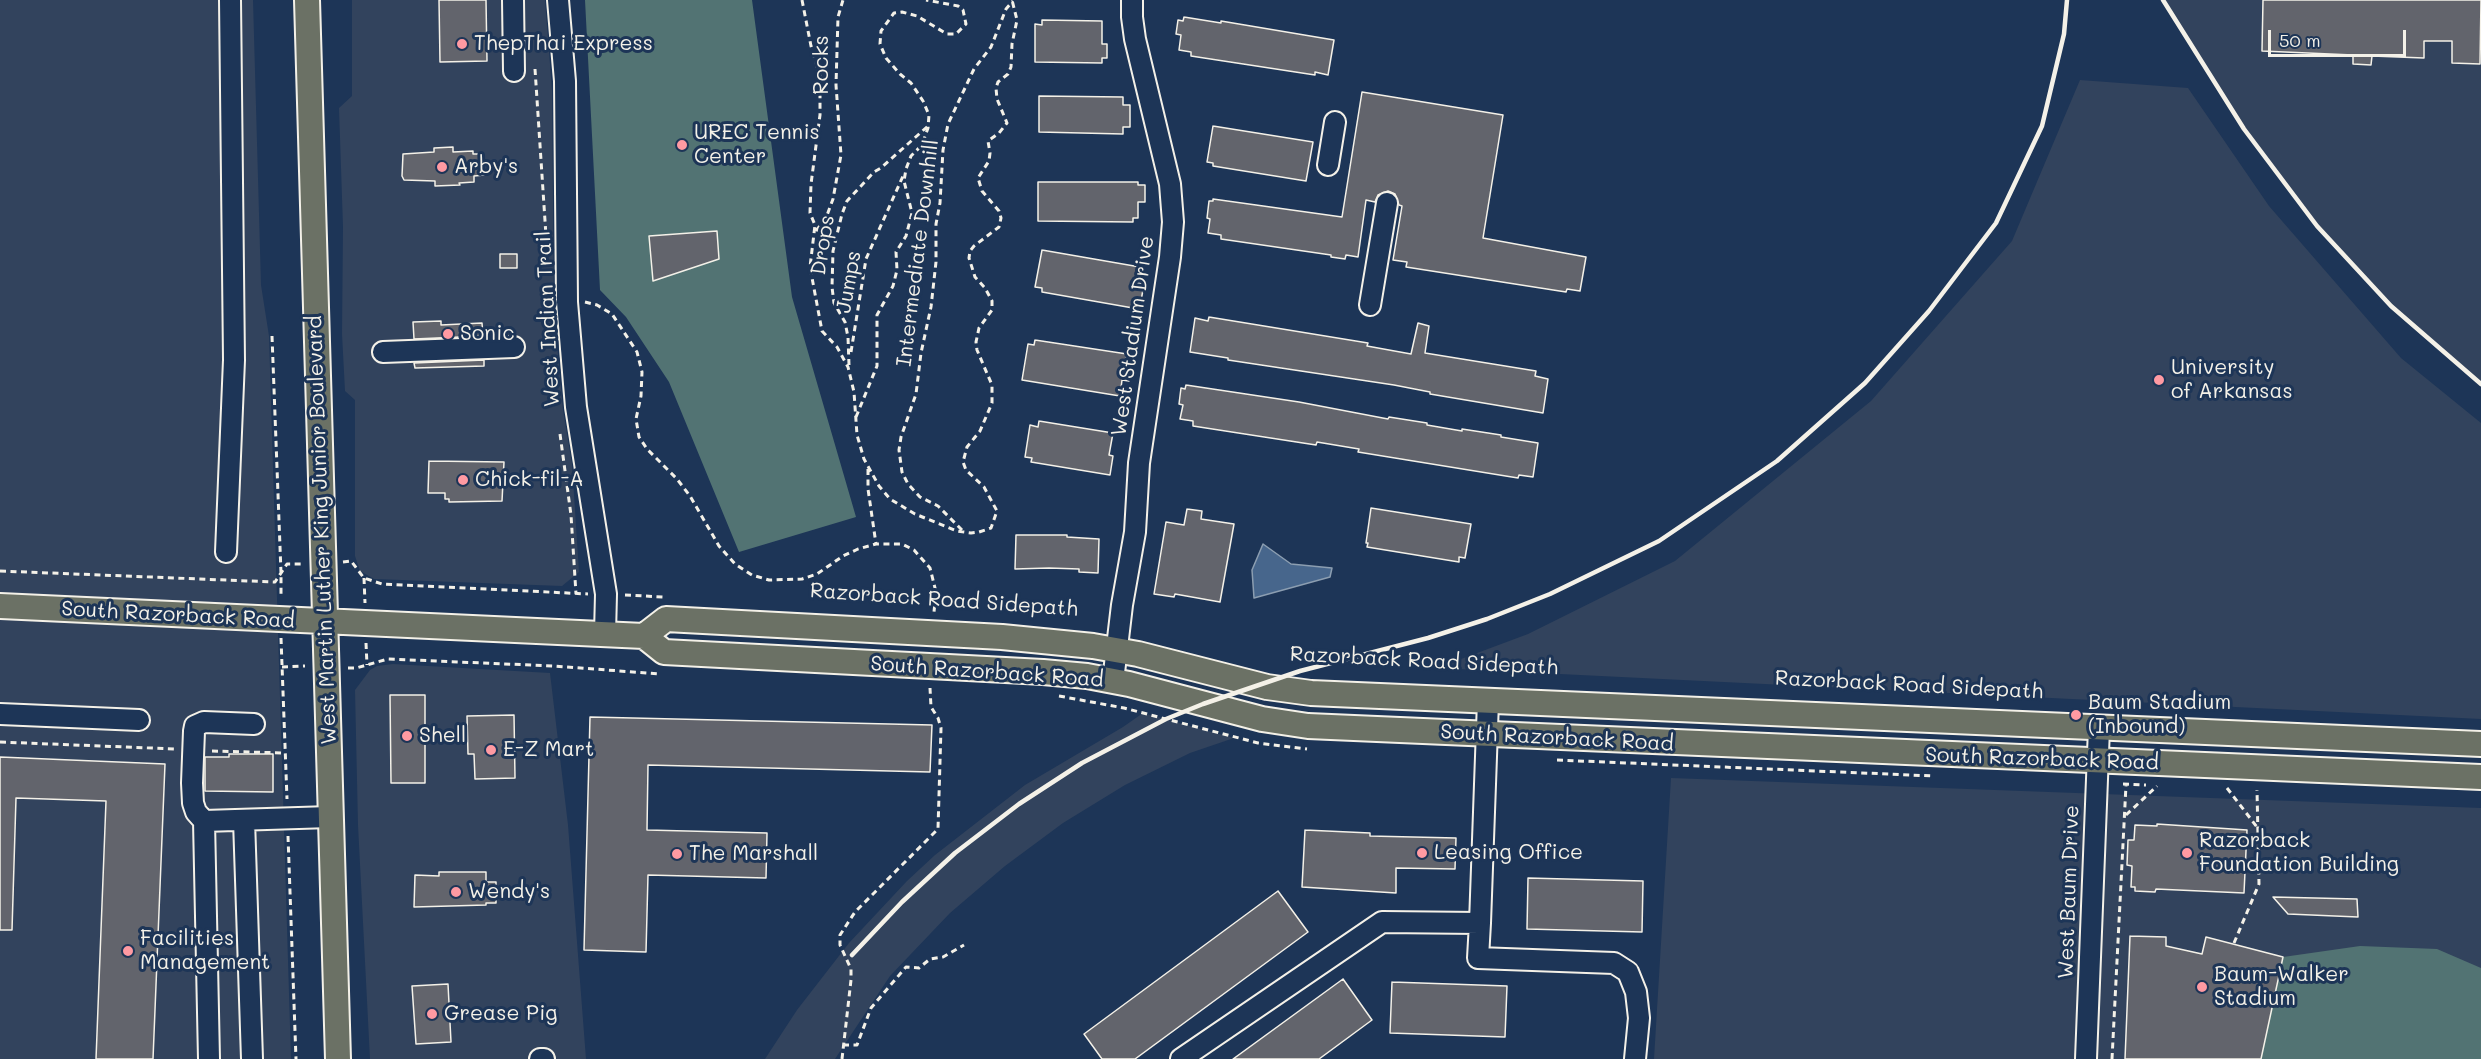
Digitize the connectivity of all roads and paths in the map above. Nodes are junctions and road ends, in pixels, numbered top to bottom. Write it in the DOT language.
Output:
graph roads {
  1 [pos="230,0"];
  2 [pos="307,0"];
  3 [pos="513,0"];
  4 [pos="558,0"];
  5 [pos="802,0"];
  6 [pos="843,0"];
  7 [pos="926,0"];
  8 [pos="1011,0"];
  9 [pos="1132,0"];
  10 [pos="534,59"];
  11 [pos="514,71"];
  12 [pos="1335,122"];
  13 [pos="928,126"];
  14 [pos="1328,165"];
  15 [pos="904,175"];
  16 [pos="1387,203"];
  17 [pos="815,233"];
  18 [pos="546,245"];
  19 [pos="1370,305"];
  20 [pos="272,336"];
  21 [pos="514,347"];
  22 [pos="383,352"];
  23 [pos="848,367"];
  24 [pos="856,418"];
  25 [pos="868,468"];
  26 [pos="963,531"];
  27 [pos="876,544"];
  28 [pos="226,552"];
  29 [pos="345,562"];
  30 [pos="295,564"];
  31 [pos="0,571"];
  32 [pos="281,573"];
  33 [pos="364,578"];
  34 [pos="280,587"];
  35 [pos="364,590"];
  36 [pos="606,594"];
  37 [pos="664,598"];
  38 [pos="0,606"];
  39 [pos="923,611"];
  40 [pos="934,612"];
  41 [pos="324,621"];
  42 [pos="605,634"];
  43 [pos="644,636"];
  44 [pos="281,646"];
  45 [pos="1116,650"];
  46 [pos="367,655"];
  47 [pos="300,666"];
  48 [pos="282,667"];
  49 [pos="356,668"];
  50 [pos="1113,681"];
  51 [pos="1488,701"];
  52 [pos="0,714"];
  53 [pos="139,720"];
  54 [pos="254,724"];
  55 [pos="2099,728"];
  56 [pos="1487,735"];
  57 [pos="0,742"];
  58 [pos="2481,744"];
  59 [pos="194,750"];
  60 [pos="285,753"];
  61 [pos="2098,761"];
  62 [pos="2481,777"];
  63 [pos="2127,785"];
  64 [pos="2157,786"];
  65 [pos="2227,788"];
  66 [pos="2257,790"];
  67 [pos="2125,816"];
  68 [pos="330,817"];
  69 [pos="288,819"];
  70 [pos="244,820"];
  71 [pos="204,821"];
  72 [pos="2258,828"];
  73 [pos="1480,923"];
  74 [pos="2234,943"];
  75 [pos="963,945"];
  76 [pos="845,1045"];
  77 [pos="209,1059"];
  78 [pos="252,1059"];
  79 [pos="296,1059"];
  80 [pos="338,1059"];
  81 [pos="1181,1059"];
  82 [pos="1635,1059"];
  83 [pos="2086,1059"];
  84 [pos="2112,1059"];
  1 -- 28 [label="street"];
  2 -- 41 [label="main road, West Martin Luther King Junior Boulevard"];
  3 -- 11 [label="street"];
  4 -- 36 [label="street, West Indian Trail"];
  5 -- 17 [label="path"];
  6 -- 17 [label="path, Rocks"];
  7 -- 13 [label="path"];
  8 -- 26 [label="path, Intermediate Downhill"];
  8 -- 26 [label="path"];
  9 -- 45 [label="street, West Stadium Drive"];
  10 -- 18 [label="path"];
  12 -- 14 [label="street"];
  13 -- 15 [label="path, Jumps"];
  13 -- 23 [label="path, Drops"];
  15 -- 23 [label="path, Jumps"];
  15 -- 24 [label="path"];
  16 -- 19 [label="street"];
  17 -- 23 [label="path"];
  20 -- 32 [label="path, West Martin Luther King Junior Boulevard"];
  21 -- 22 [label="street"];
  23 -- 24 [label="path"];
  24 -- 25 [label="path"];
  25 -- 26 [label="path"];
  25 -- 27 [label="path"];
  29 -- 33 [label="path"];
  30 -- 32 [label="path"];
  31 -- 32 [label="path"];
  32 -- 34 [label="path, West Martin Luther King Junior Boulevard"];
  33 -- 35 [label="path, West Martin Luther King Junior Boulevard"];
  33 -- 36 [label="path"];
  36 -- 37 [label="path"];
  36 -- 42 [label="street, West Indian Trail"];
  38 -- 41 [label="main road, South Razorback Road"];
  39 -- 40 [label="path, Razorback Road Sidepath"];
  41 -- 42 [label="main road, South Razorback Road"];
  41 -- 68 [label="main road, West Martin Luther King Junior Boulevard"];
  42 -- 43 [label="main road, South Razorback Road"];
  43 -- 45 [label="main road, South Razorback Road"];
  43 -- 50 [label="main road, South Razorback Road"];
  44 -- 48 [label="path"];
  45 -- 50 [label="street, West Stadium Drive"];
  45 -- 51 [label="main road, South Razorback Road"];
  46 -- 49 [label="path, West Martin Luther King Junior Boulevard"];
  47 -- 48 [label="path"];
  48 -- 60 [label="path"];
  50 -- 56 [label="main road, South Razorback Road"];
  51 -- 55 [label="main road, South Razorback Road"];
  51 -- 56 [label="street"];
  52 -- 53 [label="street"];
  54 -- 59 [label="street"];
  55 -- 58 [label="main road, South Razorback Road"];
  55 -- 61 [label="street, West Baum Drive"];
  56 -- 61 [label="main road, South Razorback Road"];
  56 -- 73 [label="street"];
  57 -- 59 [label="path"];
  59 -- 60 [label="path"];
  59 -- 71 [label="street"];
  60 -- 69 [label="path"];
  61 -- 62 [label="main road, South Razorback Road"];
  61 -- 83 [label="street, West Baum Drive"];
  63 -- 67 [label="path"];
  64 -- 67 [label="path"];
  65 -- 72 [label="path"];
  66 -- 72 [label="path"];
  67 -- 84 [label="path"];
  68 -- 69 [label="street"];
  68 -- 80 [label="main road, West Martin Luther King Junior Boulevard"];
  69 -- 70 [label="street"];
  69 -- 79 [label="path"];
  70 -- 71 [label="street"];
  70 -- 78 [label="street"];
  71 -- 77 [label="street"];
  72 -- 74 [label="path"];
  73 -- 81 [label="street"];
  73 -- 82 [label="street"];
  75 -- 76 [label="path"];
}
